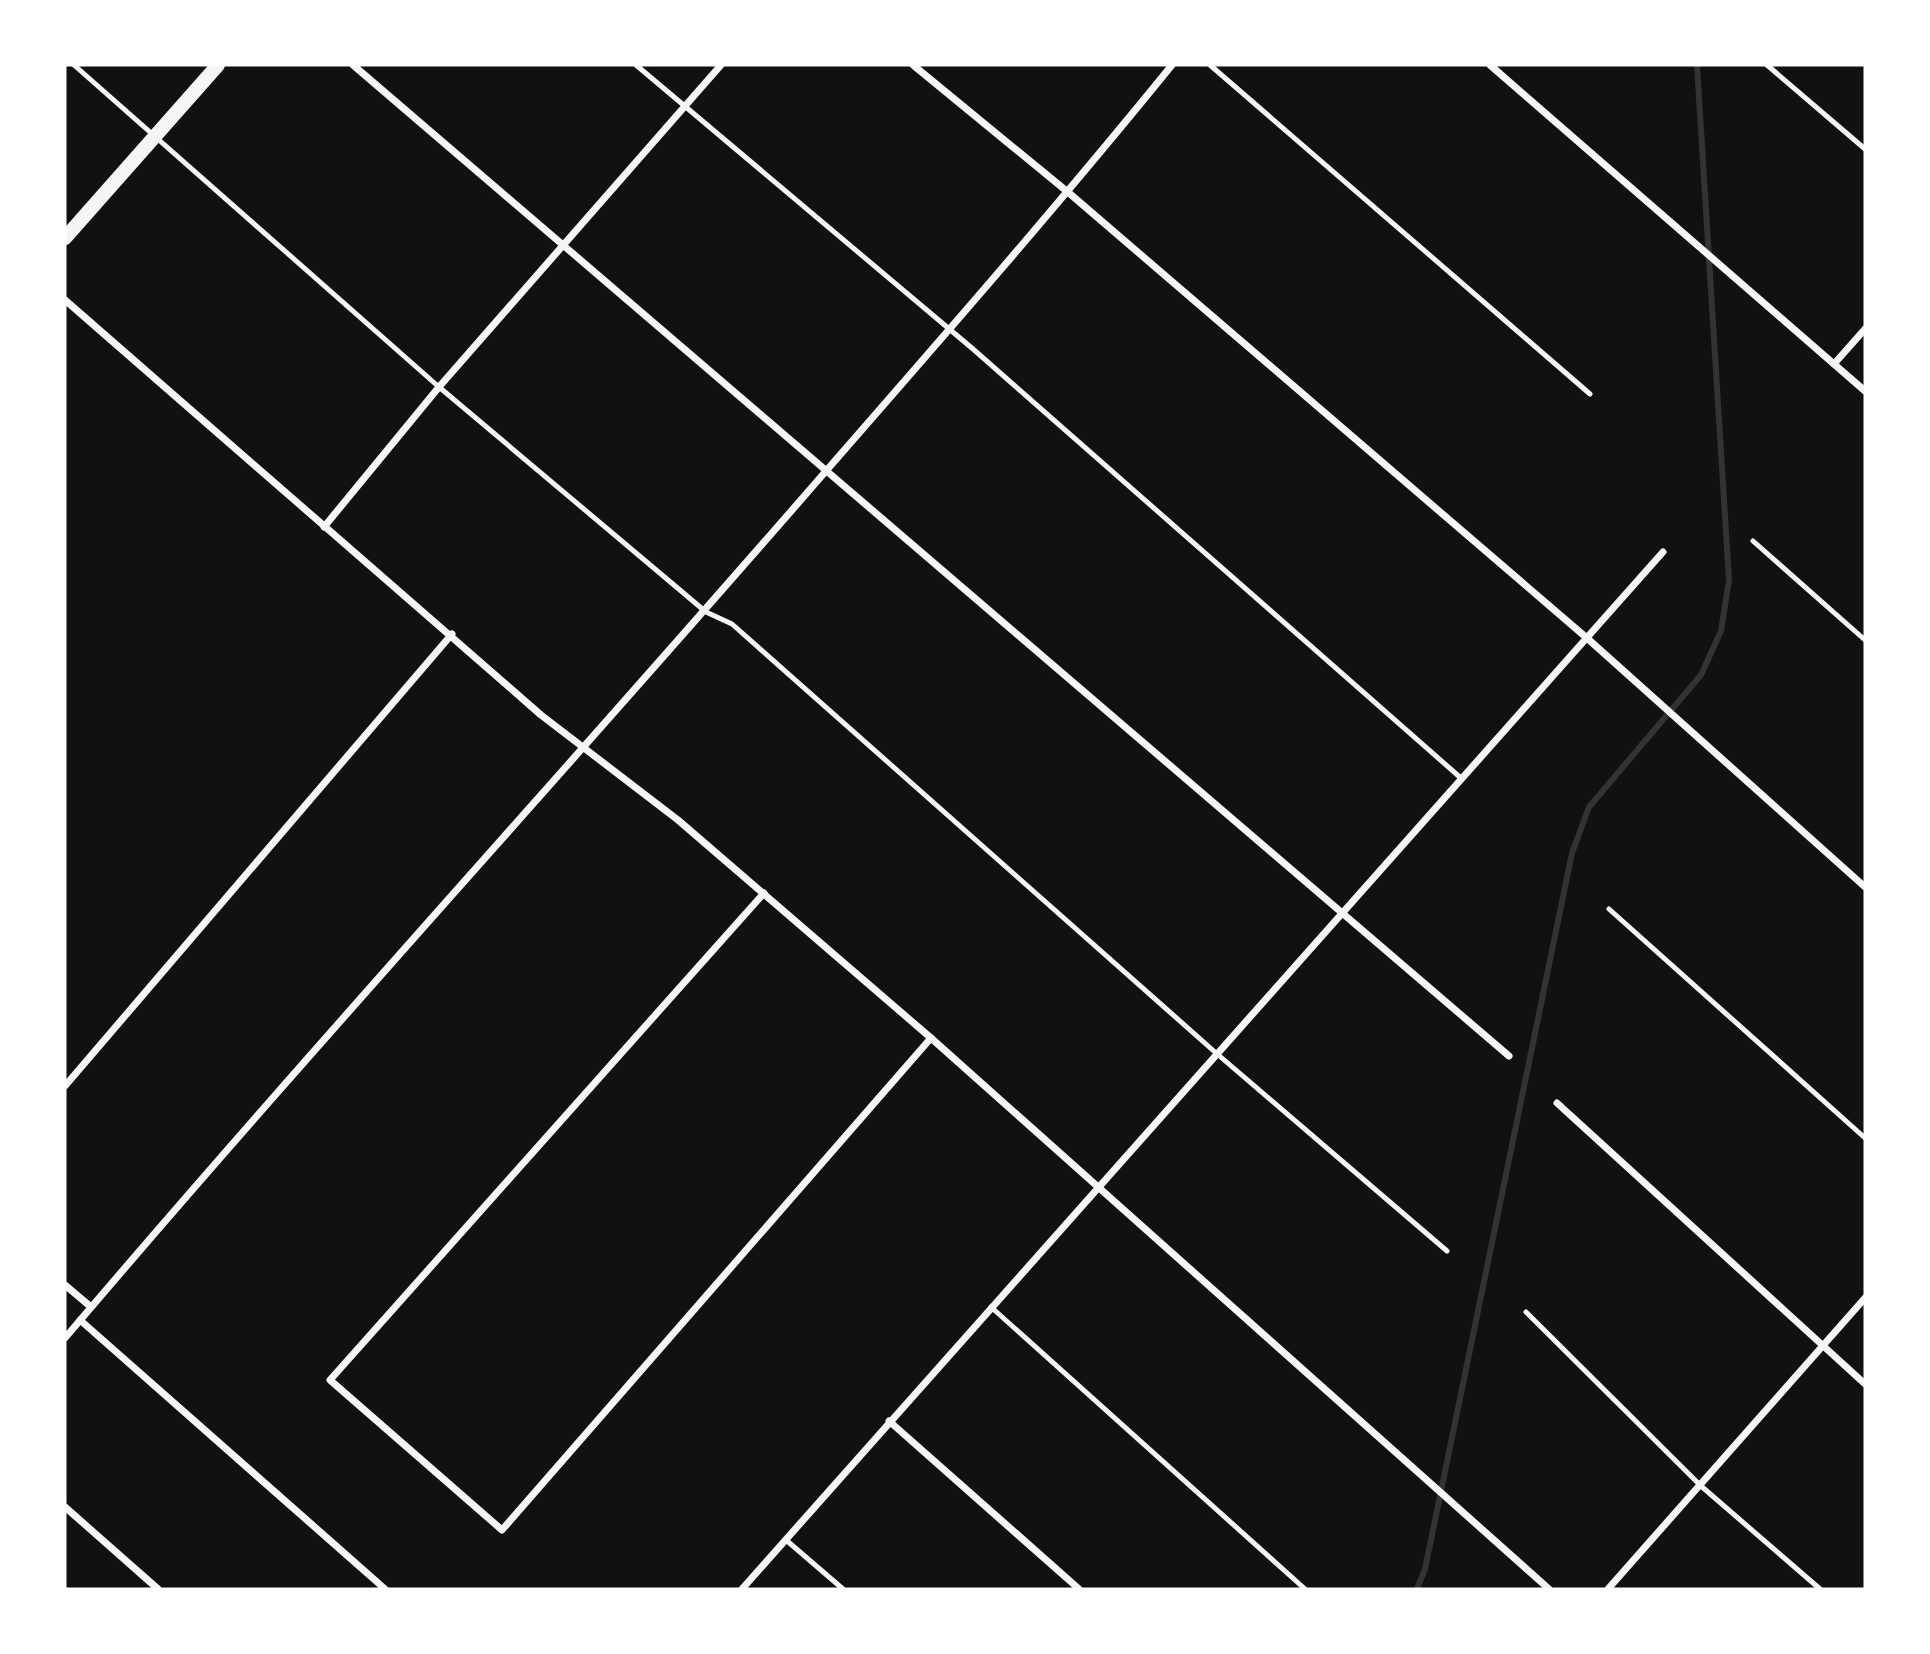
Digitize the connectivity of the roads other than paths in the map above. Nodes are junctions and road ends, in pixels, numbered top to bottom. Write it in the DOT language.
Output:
graph roads {
  1 [pos="74,65"];
  2 [pos="218,65"];
  3 [pos="353,65"];
  4 [pos="636,65"];
  5 [pos="721,65"];
  6 [pos="914,65"];
  7 [pos="1172,65"];
  8 [pos="1210,65"];
  9 [pos="1490,65"];
  10 [pos="1767,65"];
  11 [pos="684,106"];
  12 [pos="155,136"];
  13 [pos="1865,149"];
  14 [pos="1069,193"];
  15 [pos="65,239"];
  16 [pos="564,244"];
  17 [pos="65,300"];
  18 [pos="1865,330"];
  19 [pos="949,332"];
  20 [pos="1834,364"];
  21 [pos="439,387"];
  22 [pos="1865,391"];
  23 [pos="1590,394"];
  24 [pos="826,472"];
  25 [pos="324,527"];
  26 [pos="1753,541"];
  27 [pos="1663,552"];
  28 [pos="706,612"];
  29 [pos="452,634"];
  30 [pos="1588,639"];
  31 [pos="1865,640"];
  32 [pos="583,748"];
  33 [pos="1462,779"];
  34 [pos="1865,887"];
  35 [pos="764,893"];
  36 [pos="1609,909"];
  37 [pos="1342,912"];
  38 [pos="931,1038"];
  39 [pos="1216,1054"];
  40 [pos="1509,1056"];
  41 [pos="65,1086"];
  42 [pos="1558,1103"];
  43 [pos="1865,1138"];
  44 [pos="1098,1186"];
  45 [pos="1447,1251"];
  46 [pos="65,1285"];
  47 [pos="1865,1298"];
  48 [pos="90,1307"];
  49 [pos="992,1307"];
  50 [pos="1526,1312"];
  51 [pos="80,1320"];
  52 [pos="65,1338"];
  53 [pos="1822,1346"];
  54 [pos="1865,1384"];
  55 [pos="890,1421"];
  56 [pos="1701,1486"];
  57 [pos="65,1507"];
  58 [pos="786,1540"];
  59 [pos="158,1589"];
  60 [pos="384,1589"];
  61 [pos="742,1589"];
  62 [pos="843,1589"];
  63 [pos="1079,1589"];
  64 [pos="1305,1589"];
  65 [pos="1549,1589"];
  66 [pos="1608,1589"];
  67 [pos="1820,1589"];
  1 -- 12 [label="lane"];
  2 -- 12 [label="main road"];
  3 -- 16 [label="street"];
  4 -- 11 [label="lane"];
  5 -- 11 [label="street"];
  6 -- 14 [label="street"];
  7 -- 14 [label="street"];
  8 -- 23 [label="lane"];
  9 -- 20 [label="street"];
  10 -- 13 [label="lane"];
  11 -- 16 [label="street"];
  11 -- 19 [label="lane"];
  12 -- 15 [label="main road"];
  12 -- 21 [label="lane"];
  14 -- 19 [label="street"];
  14 -- 30 [label="street"];
  16 -- 21 [label="street"];
  16 -- 24 [label="street"];
  17 -- 25 [label="street"];
  18 -- 20 [label="street"];
  19 -- 24 [label="street"];
  19 -- 33 [label="lane"];
  20 -- 22 [label="street"];
  21 -- 25 [label="street"];
  21 -- 28 [label="lane"];
  24 -- 28 [label="street"];
  24 -- 37 [label="street"];
  25 -- 29 [label="street"];
  26 -- 31 [label="lane"];
  27 -- 30 [label="street"];
  28 -- 32 [label="street"];
  28 -- 39 [label="lane"];
  29 -- 32 [label="street"];
  29 -- 41 [label="street"];
  30 -- 33 [label="street"];
  30 -- 34 [label="street"];
  32 -- 35 [label="street"];
  32 -- 48 [label="street"];
  33 -- 37 [label="street"];
  35 -- 38 [label="street"];
  35 -- 38 [label="street"];
  36 -- 43 [label="lane"];
  37 -- 39 [label="street"];
  37 -- 40 [label="street"];
  38 -- 44 [label="street"];
  39 -- 44 [label="street"];
  39 -- 45 [label="lane"];
  42 -- 53 [label="street"];
  44 -- 49 [label="street"];
  44 -- 65 [label="street"];
  46 -- 48 [label="street"];
  47 -- 53 [label="street"];
  48 -- 51 [label="street"];
  49 -- 55 [label="street"];
  49 -- 64 [label="lane"];
  50 -- 56 [label="lane"];
  51 -- 52 [label="street"];
  51 -- 60 [label="street"];
  53 -- 54 [label="street"];
  53 -- 56 [label="street"];
  55 -- 58 [label="street"];
  55 -- 63 [label="street"];
  56 -- 66 [label="street"];
  56 -- 67 [label="lane"];
  57 -- 59 [label="street"];
  58 -- 61 [label="street"];
  58 -- 62 [label="lane"];
}
